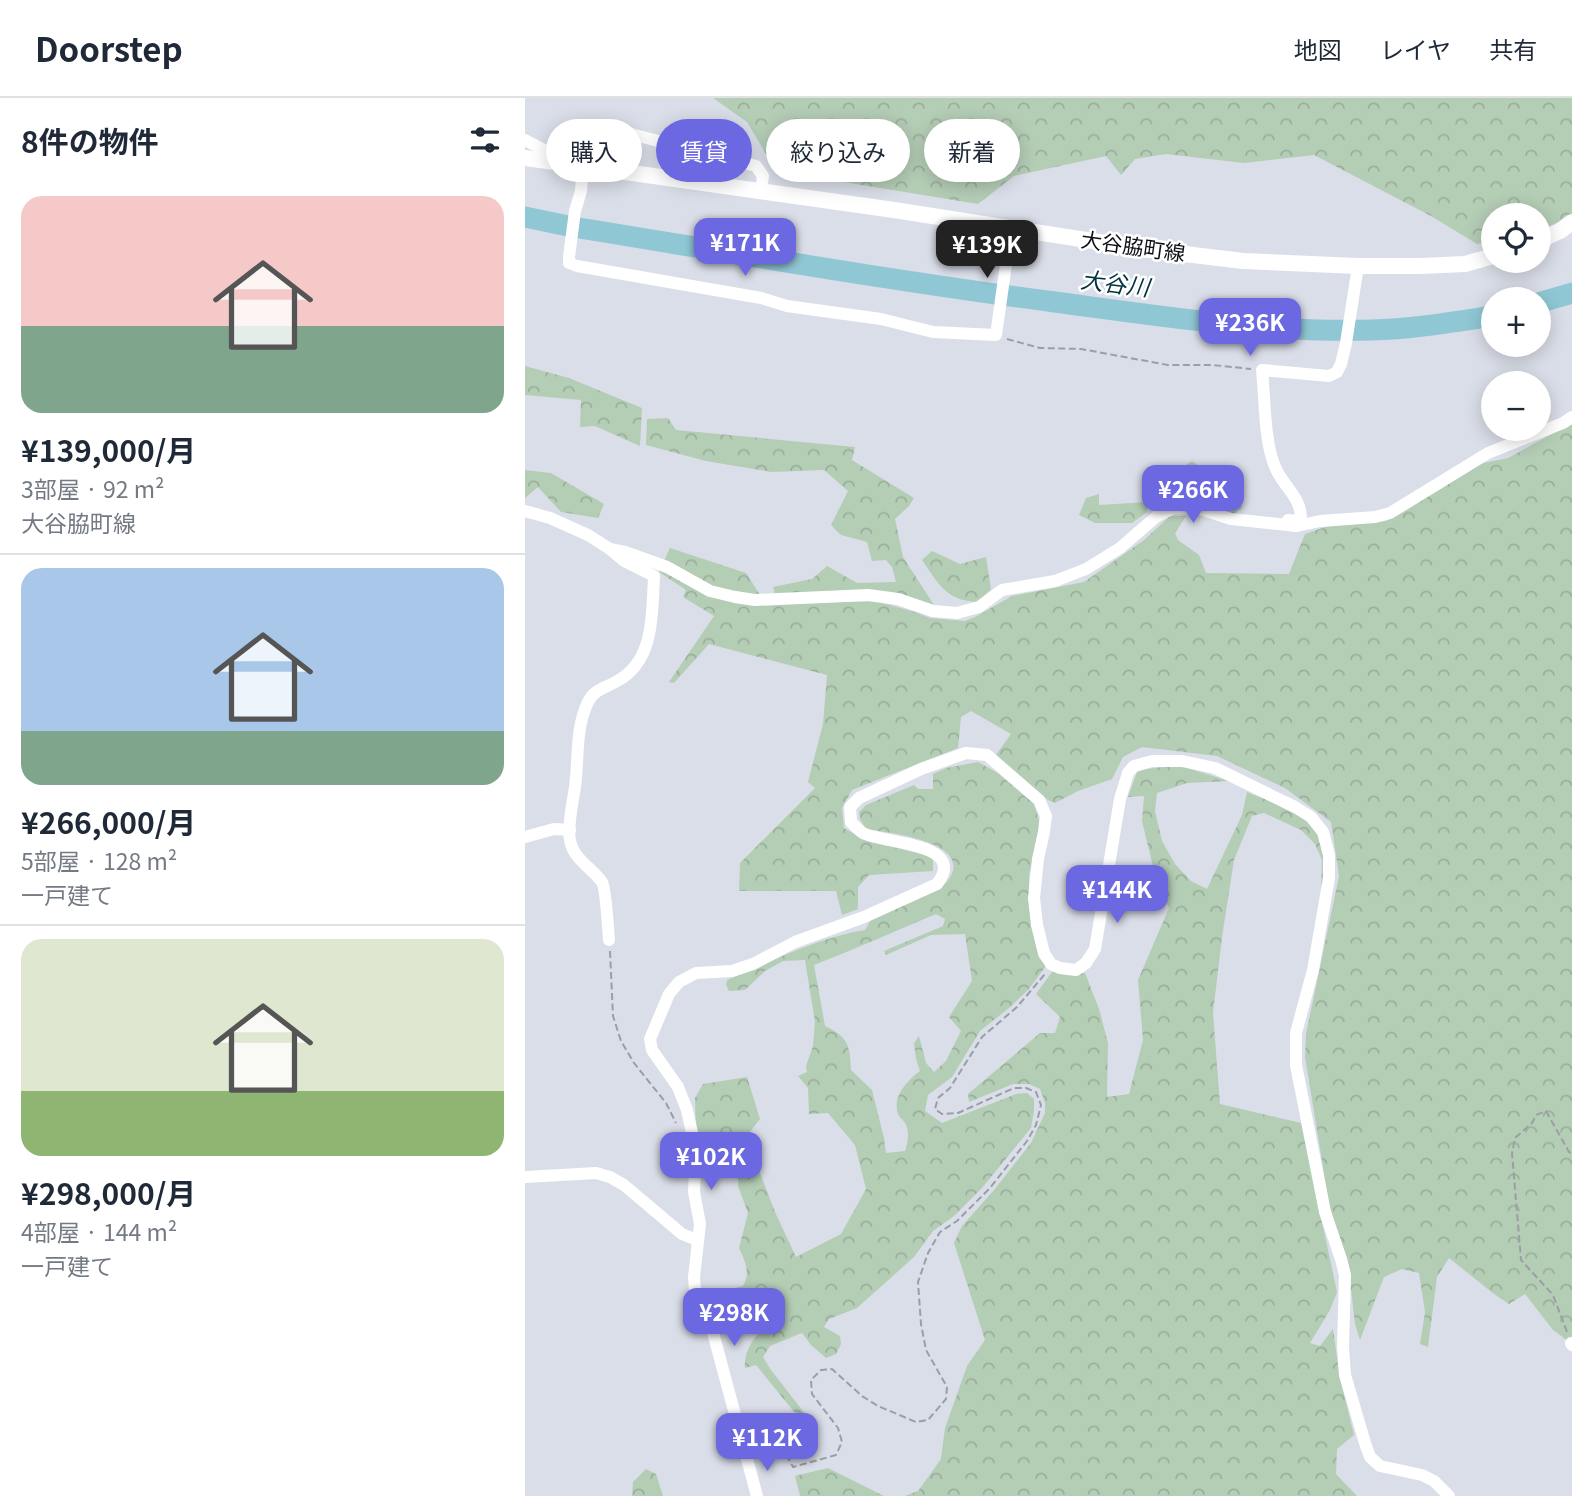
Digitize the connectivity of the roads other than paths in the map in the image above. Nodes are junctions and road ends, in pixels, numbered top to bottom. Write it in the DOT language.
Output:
graph roads {
  1 [pos="642,137"];
  2 [pos="525,140"];
  3 [pos="546,151"];
  4 [pos="525,158"];
  5 [pos="546,161"];
  6 [pos="642,175"];
  7 [pos="582,182"];
  8 [pos="761,191"];
  9 [pos="1572,222"];
  10 [pos="1011,229"];
  11 [pos="1551,235"];
  12 [pos="1481,259"];
  13 [pos="1358,266"];
  14 [pos="1572,417"];
  15 [pos="525,511"];
  16 [pos="1269,524"];
  17 [pos="610,549"];
  18 [pos="570,830"];
  19 [pos="525,837"];
  20 [pos="609,940"];
  21 [pos="525,1177"];
  22 [pos="698,1240"];
  23 [pos="757,1496"];
  24 [pos="1449,1496"];
  1 -- 8 [label="street"];
  2 -- 3 [label="street"];
  4 -- 5 [label="main road, 大谷脇町線"];
  6 -- 8 [label="main road, 大谷脇町線"];
  7 -- 10 [label="street"];
  8 -- 10 [label="main road, 大谷脇町線"];
  9 -- 11 [label="main road"];
  10 -- 13 [label="main road, 大谷脇町線"];
  12 -- 13 [label="main road, 大谷脇町線"];
  13 -- 16 [label="street"];
  14 -- 16 [label="street"];
  15 -- 17 [label="street"];
  16 -- 17 [label="street"];
  17 -- 18 [label="street"];
  18 -- 19 [label="street"];
  18 -- 20 [label="street"];
  21 -- 22 [label="street"];
  22 -- 23 [label="street"];
  22 -- 24 [label="street"];
}
